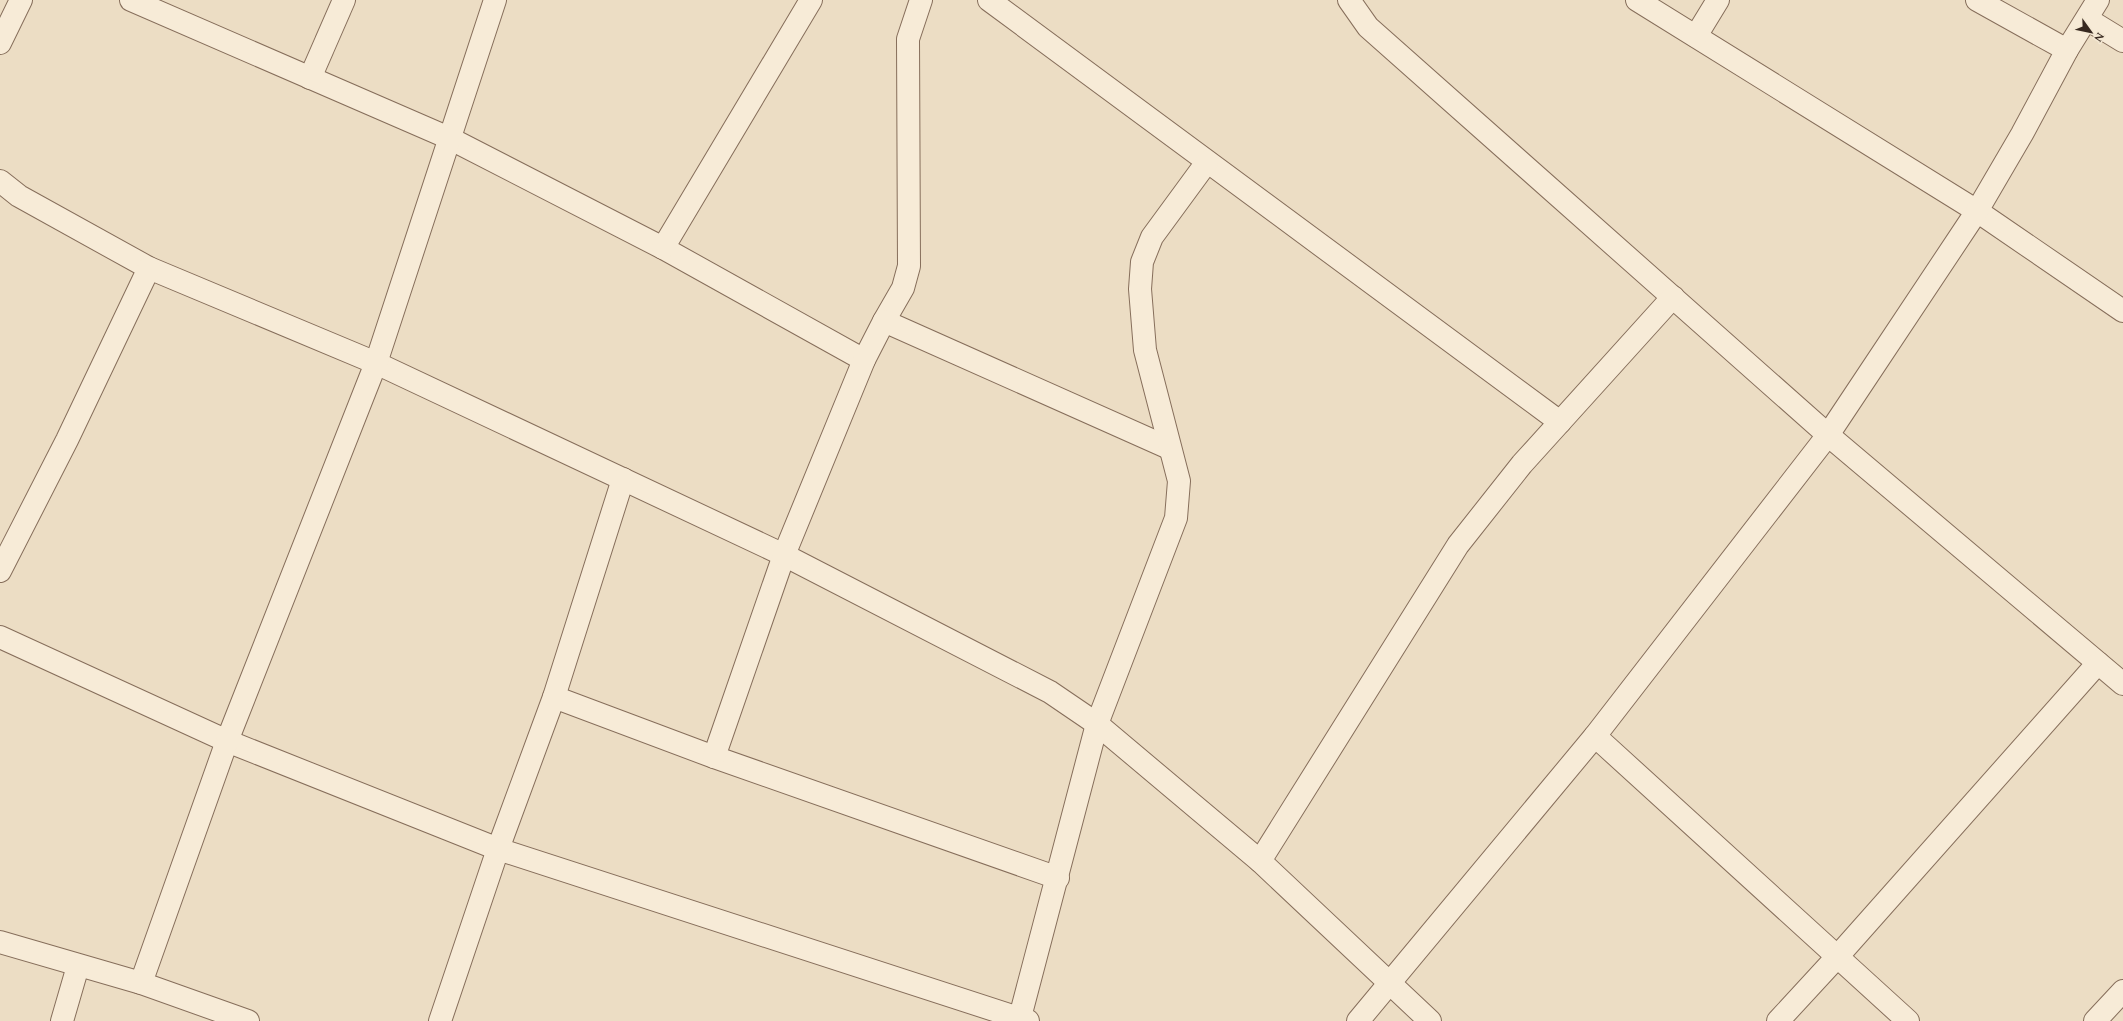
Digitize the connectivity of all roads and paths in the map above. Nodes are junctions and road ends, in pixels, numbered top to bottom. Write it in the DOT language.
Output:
graph roads {
  1 [pos="21,0"];
  2 [pos="131,0"];
  3 [pos="344,0"];
  4 [pos="495,0"];
  5 [pos="811,0"];
  6 [pos="921,0"];
  7 [pos="990,0"];
  8 [pos="1349,0"];
  9 [pos="1637,0"];
  10 [pos="1718,0"];
  11 [pos="1977,0"];
  12 [pos="2098,0"];
  13 [pos="2087,19"];
  14 [pos="1696,36"];
  15 [pos="2123,41"];
  16 [pos="0,43"];
  17 [pos="2068,50"];
  18 [pos="310,78"];
  19 [pos="449,138"];
  20 [pos="1208,162"];
  21 [pos="0,181"];
  22 [pos="1977,211"];
  23 [pos="662,248"];
  24 [pos="149,268"];
  25 [pos="1673,296"];
  26 [pos="2123,311"];
  27 [pos="884,321"];
  28 [pos="864,360"];
  29 [pos="376,363"];
  30 [pos="1560,422"];
  31 [pos="1828,435"];
  32 [pos="1169,448"];
  33 [pos="623,479"];
  34 [pos="784,555"];
  35 [pos="0,571"];
  36 [pos="0,637"];
  37 [pos="2098,663"];
  38 [pos="2123,684"];
  39 [pos="554,697"];
  40 [pos="1097,724"];
  41 [pos="1595,736"];
  42 [pos="227,741"];
  43 [pos="714,757"];
  44 [pos="498,849"];
  45 [pos="1260,861"];
  46 [pos="1058,878"];
  47 [pos="0,942"];
  48 [pos="1837,957"];
  49 [pos="78,966"];
  50 [pos="1391,983"];
  51 [pos="141,984"];
  52 [pos="2123,991"];
  53 [pos="1022,1020"];
  54 [pos="62,1021"];
  55 [pos="248,1021"];
  56 [pos="440,1021"];
  57 [pos="1358,1021"];
  58 [pos="1430,1021"];
  59 [pos="1778,1021"];
  60 [pos="1908,1021"];
  61 [pos="2095,1021"];
  1 -- 16 [label="street"];
  2 -- 18 [label="street"];
  3 -- 18 [label="street"];
  4 -- 19 [label="street"];
  5 -- 23 [label="street"];
  6 -- 27 [label="street"];
  7 -- 20 [label="street"];
  8 -- 25 [label="street"];
  9 -- 14 [label="street"];
  10 -- 14 [label="street"];
  11 -- 17 [label="street"];
  12 -- 13 [label="street"];
  13 -- 15 [label="street"];
  13 -- 17 [label="street"];
  14 -- 22 [label="street"];
  17 -- 22 [label="street"];
  18 -- 19 [label="street"];
  19 -- 23 [label="street"];
  19 -- 29 [label="street"];
  20 -- 30 [label="street"];
  20 -- 32 [label="street"];
  21 -- 24 [label="street"];
  22 -- 26 [label="street"];
  22 -- 31 [label="street"];
  23 -- 28 [label="street"];
  24 -- 29 [label="street"];
  24 -- 35 [label="street"];
  25 -- 30 [label="street"];
  25 -- 31 [label="street"];
  27 -- 28 [label="street"];
  27 -- 32 [label="street"];
  28 -- 34 [label="street"];
  29 -- 33 [label="street"];
  29 -- 42 [label="street"];
  30 -- 45 [label="street"];
  31 -- 37 [label="street"];
  31 -- 41 [label="street"];
  32 -- 40 [label="street"];
  33 -- 34 [label="street"];
  33 -- 39 [label="street"];
  34 -- 40 [label="street"];
  34 -- 43 [label="street"];
  36 -- 42 [label="street"];
  37 -- 38 [label="street"];
  37 -- 48 [label="street"];
  39 -- 43 [label="street"];
  39 -- 44 [label="street"];
  40 -- 45 [label="street"];
  40 -- 46 [label="street"];
  41 -- 48 [label="street"];
  41 -- 50 [label="street"];
  42 -- 44 [label="street"];
  42 -- 51 [label="street"];
  43 -- 46 [label="street"];
  44 -- 53 [label="street"];
  44 -- 56 [label="street"];
  45 -- 50 [label="street"];
  46 -- 53 [label="street"];
  47 -- 49 [label="street"];
  48 -- 59 [label="street"];
  48 -- 60 [label="street"];
  49 -- 51 [label="street"];
  49 -- 54 [label="street"];
  50 -- 57 [label="street"];
  50 -- 58 [label="street"];
  51 -- 55 [label="street"];
  52 -- 61 [label="street"];
}
